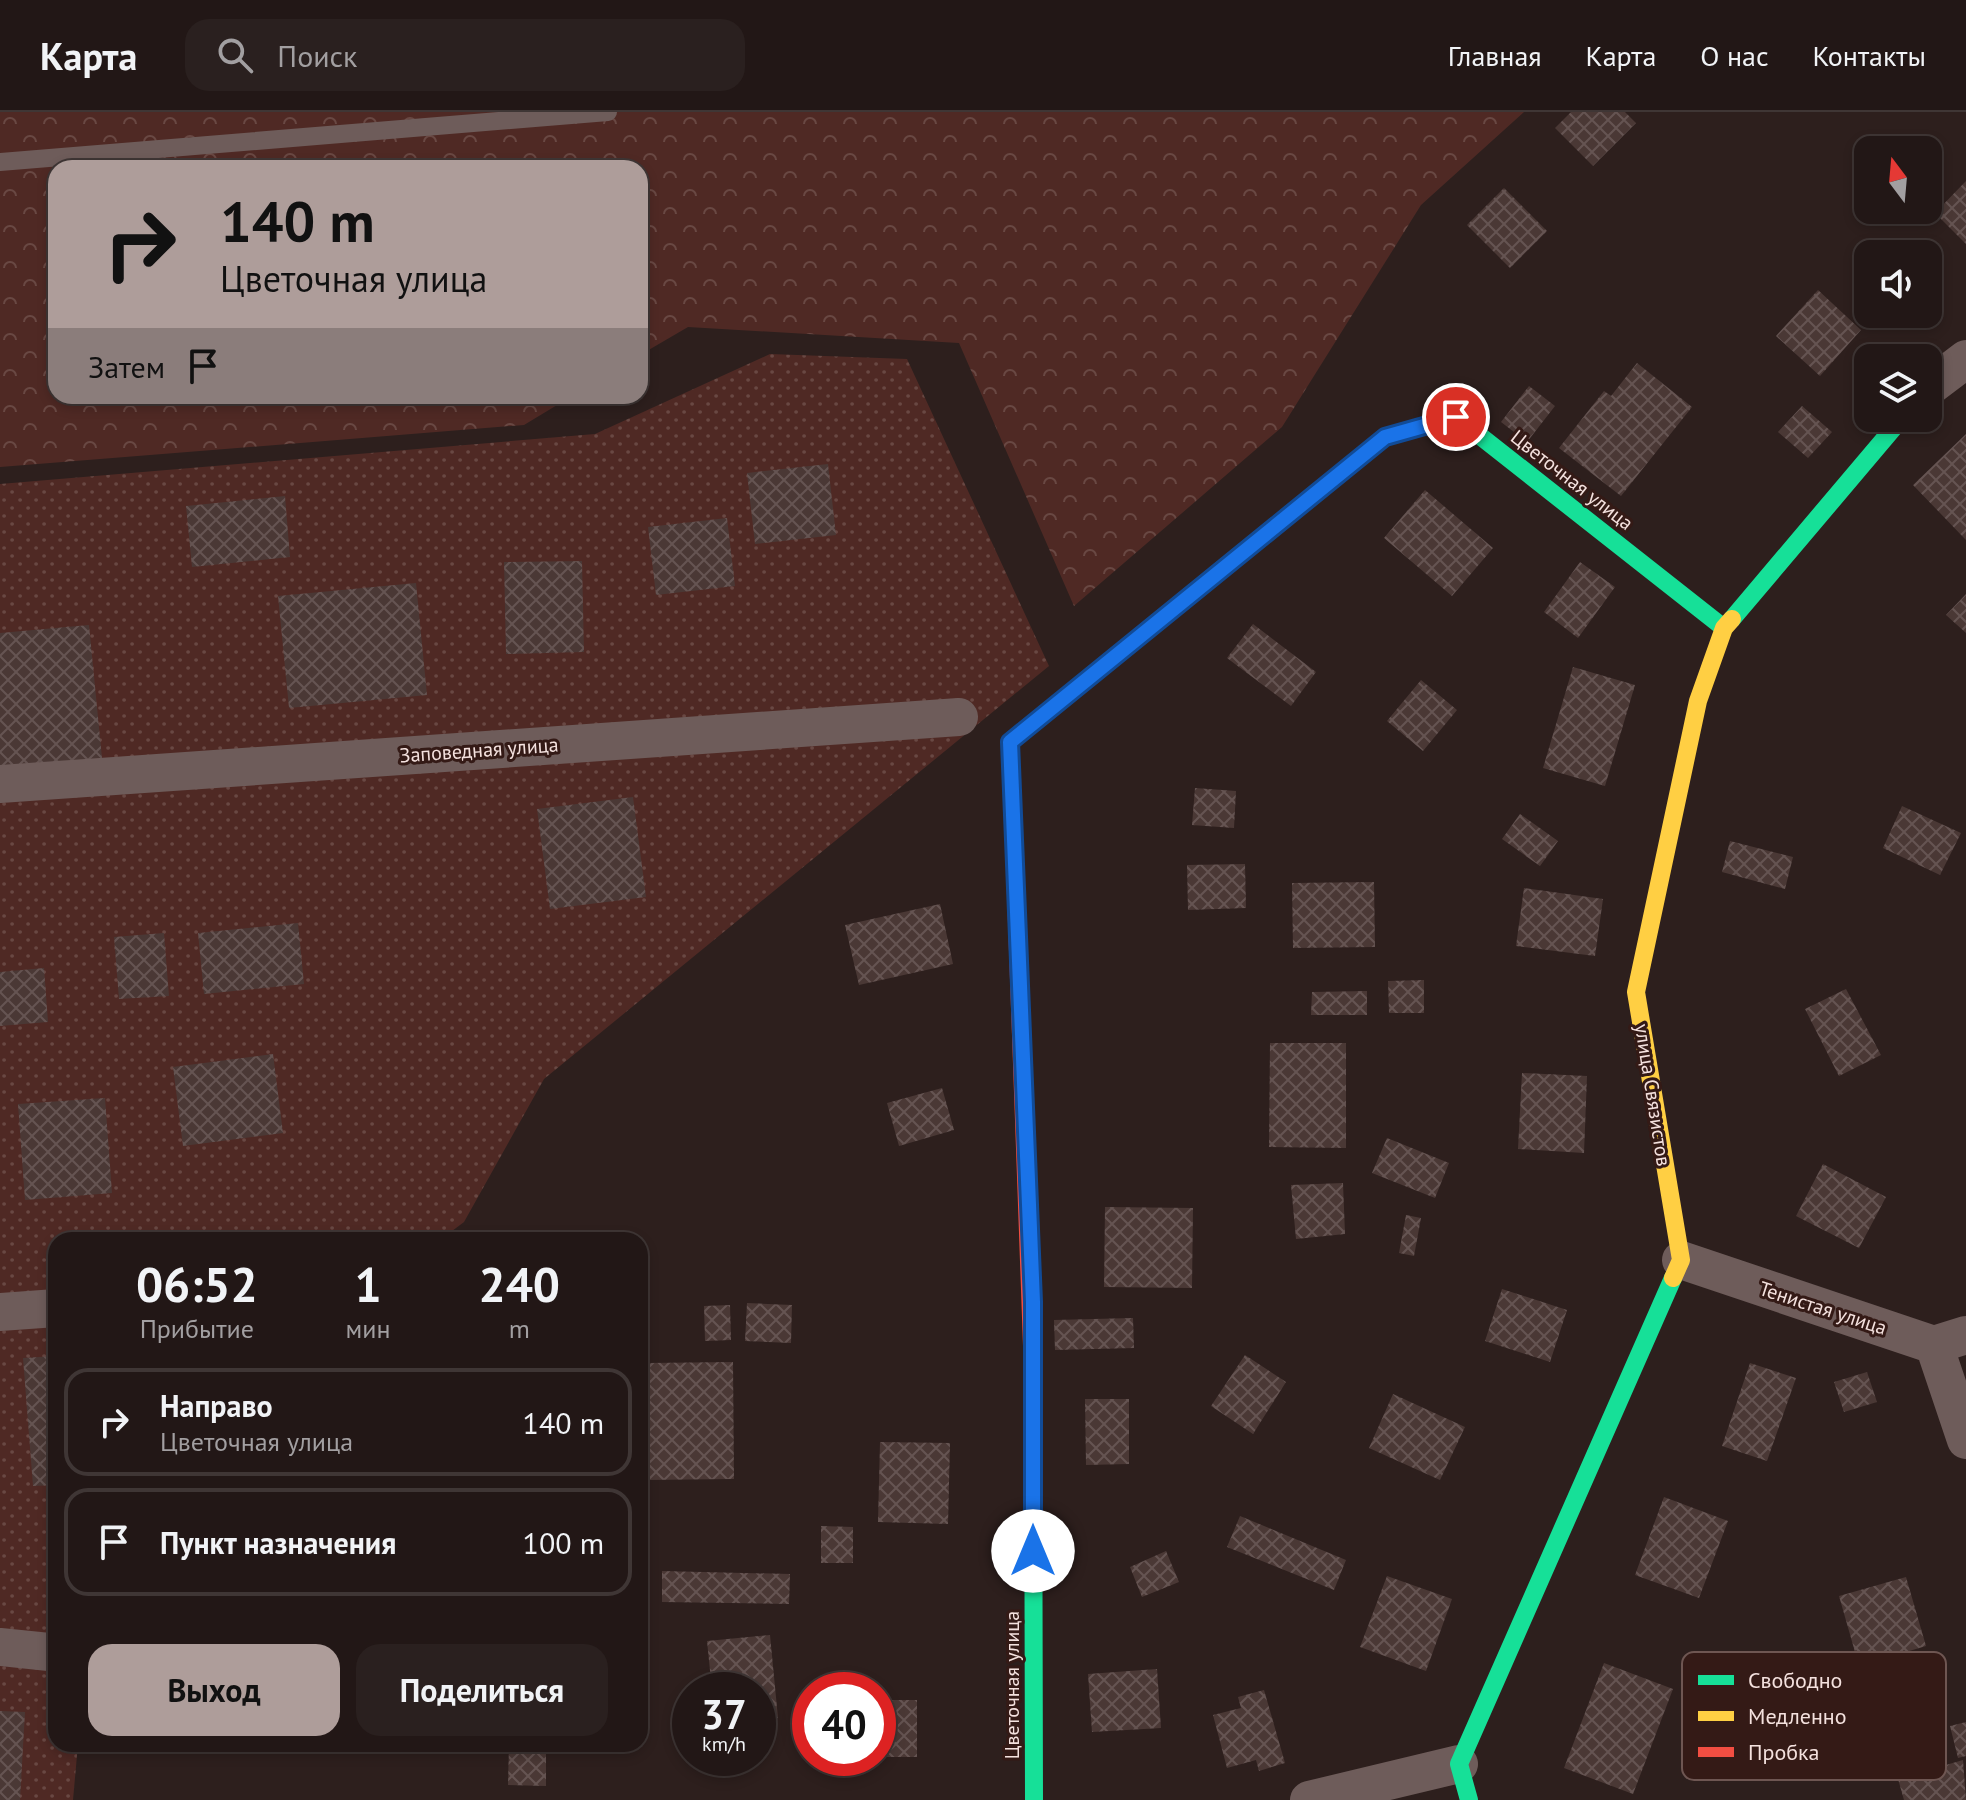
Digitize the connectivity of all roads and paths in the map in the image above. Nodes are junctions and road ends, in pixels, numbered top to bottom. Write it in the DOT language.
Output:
graph roads {
  1 [pos="608,112"];
  2 [pos="0,162"];
  3 [pos="1966,359"];
  4 [pos="1942,377"];
  5 [pos="1890,432"];
  6 [pos="1724,628"];
  7 [pos="959,717"];
  8 [pos="0,784"];
  9 [pos="1681,1260"];
  10 [pos="48,1309"];
  11 [pos="0,1312"];
  12 [pos="1950,1340"];
  13 [pos="1966,1440"];
  14 [pos="0,1647"];
  15 [pos="48,1652"];
  16 [pos="1459,1764"];
  17 [pos="1034,1800"];
  18 [pos="1309,1800"];
  19 [pos="1469,1800"];
  1 -- 2 [label="lane"];
  3 -- 4 [label="street"];
  5 -- 6 [label="street, улица Связистов"];
  6 -- 9 [label="street, улица Связистов"];
  6 -- 17 [label="street, Цветочная улица"];
  7 -- 8 [label="street, Заповедная улица"];
  9 -- 12 [label="street, Тенистая улица"];
  9 -- 16 [label="street"];
  10 -- 11 [label="street"];
  12 -- 13 [label="street"];
  14 -- 15 [label="street"];
  16 -- 18 [label="street"];
  16 -- 19 [label="street"];
}
